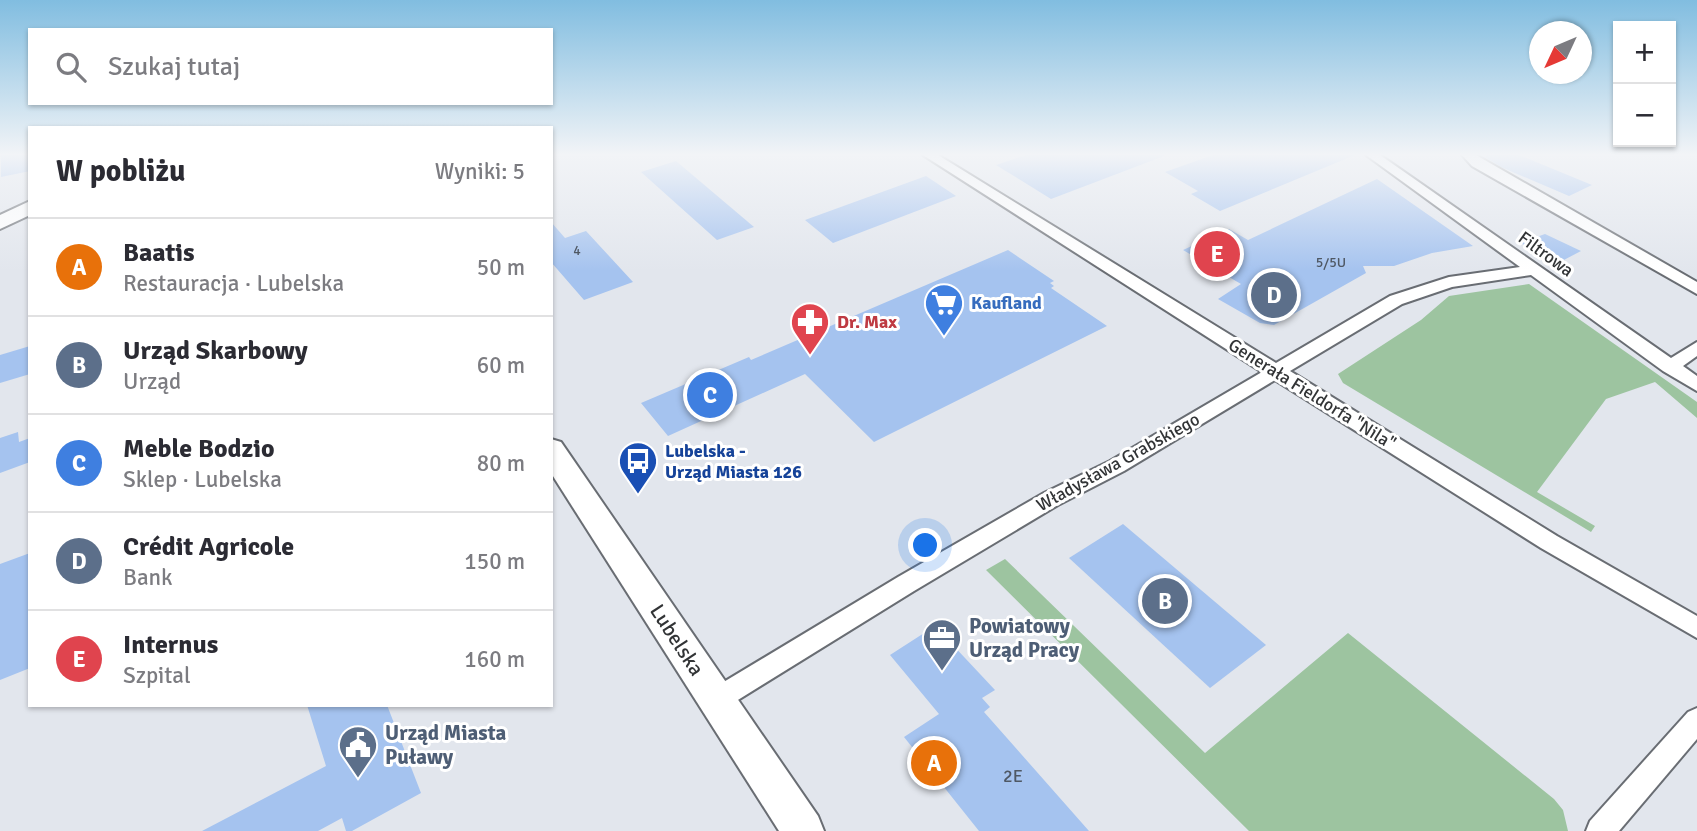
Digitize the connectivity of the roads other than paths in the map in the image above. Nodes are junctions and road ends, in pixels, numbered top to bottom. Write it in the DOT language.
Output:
graph roads {
  1 [pos="991,194"];
  2 [pos="1427,194"];
  3 [pos="1531,194"];
  4 [pos="28,208"];
  5 [pos="0,223"];
  6 [pos="1536,270"];
  7 [pos="1697,289"];
  8 [pos="1697,348"];
  9 [pos="1670,367"];
  10 [pos="1276,372"];
  11 [pos="1697,385"];
  12 [pos="553,452"];
  13 [pos="1697,628"];
  14 [pos="716,700"];
  15 [pos="1697,720"];
  16 [pos="803,831"];
  17 [pos="1600,831"];
  1 -- 10 [label="street, Generała Fieldorfa \"Nila\""];
  2 -- 6 [label="street, Filtrowa"];
  3 -- 7 [label="street"];
  4 -- 5 [label="street"];
  6 -- 9 [label="street, Filtrowa"];
  6 -- 10 [label="street, Władysława Grabskiego"];
  8 -- 9 [label="street"];
  9 -- 11 [label="street, Filtrowa"];
  10 -- 13 [label="street, Generała Fieldorfa \"Nila\""];
  10 -- 14 [label="street, Władysława Grabskiego"];
  12 -- 14 [label="main road, Lubelska"];
  14 -- 16 [label="main road, Lubelska"];
  15 -- 17 [label="street"];
}
